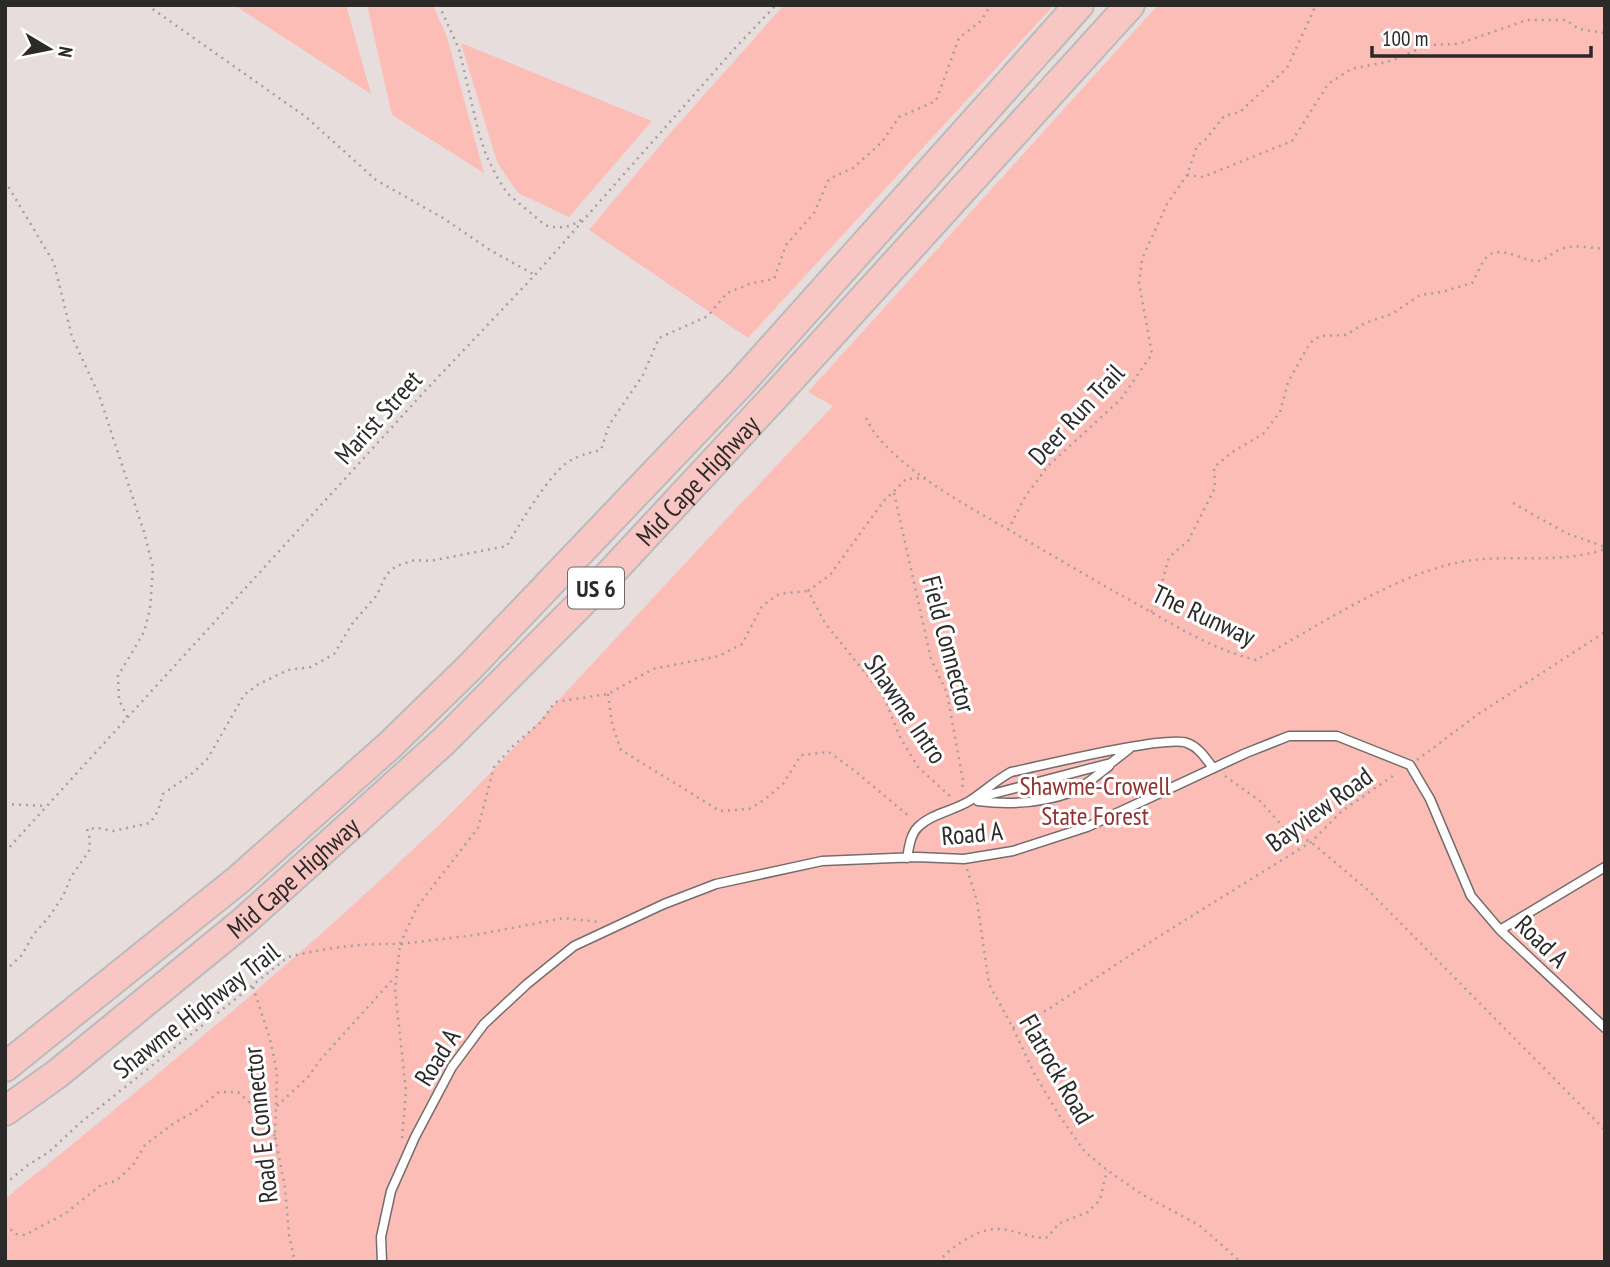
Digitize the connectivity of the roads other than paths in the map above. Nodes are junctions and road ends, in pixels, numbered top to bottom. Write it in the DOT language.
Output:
graph roads {
  1 [pos="1079,5"];
  2 [pos="1130,5"];
  3 [pos="1132,748"];
  4 [pos="1111,763"];
  5 [pos="1213,768"];
  6 [pos="971,800"];
  7 [pos="907,858"];
  8 [pos="1605,867"];
  9 [pos="1500,930"];
  10 [pos="1605,1028"];
  11 [pos="5,1067"];
  12 [pos="5,1111"];
  13 [pos="382,1262"];
  1 -- 11 [label="highway, Mid Cape Highway / US 6"];
  2 -- 12 [label="highway, Mid Cape Highway / US 6"];
  3 -- 4 [label="lane"];
  3 -- 5 [label="lane"];
  3 -- 6 [label="lane"];
  4 -- 6 [label="lane"];
  4 -- 6 [label="lane"];
  5 -- 7 [label="lane, Road A"];
  5 -- 9 [label="lane, Road A"];
  6 -- 7 [label="lane"];
  7 -- 13 [label="lane, Road A"];
  8 -- 9 [label="lane"];
  9 -- 10 [label="lane, Road A"];
}
